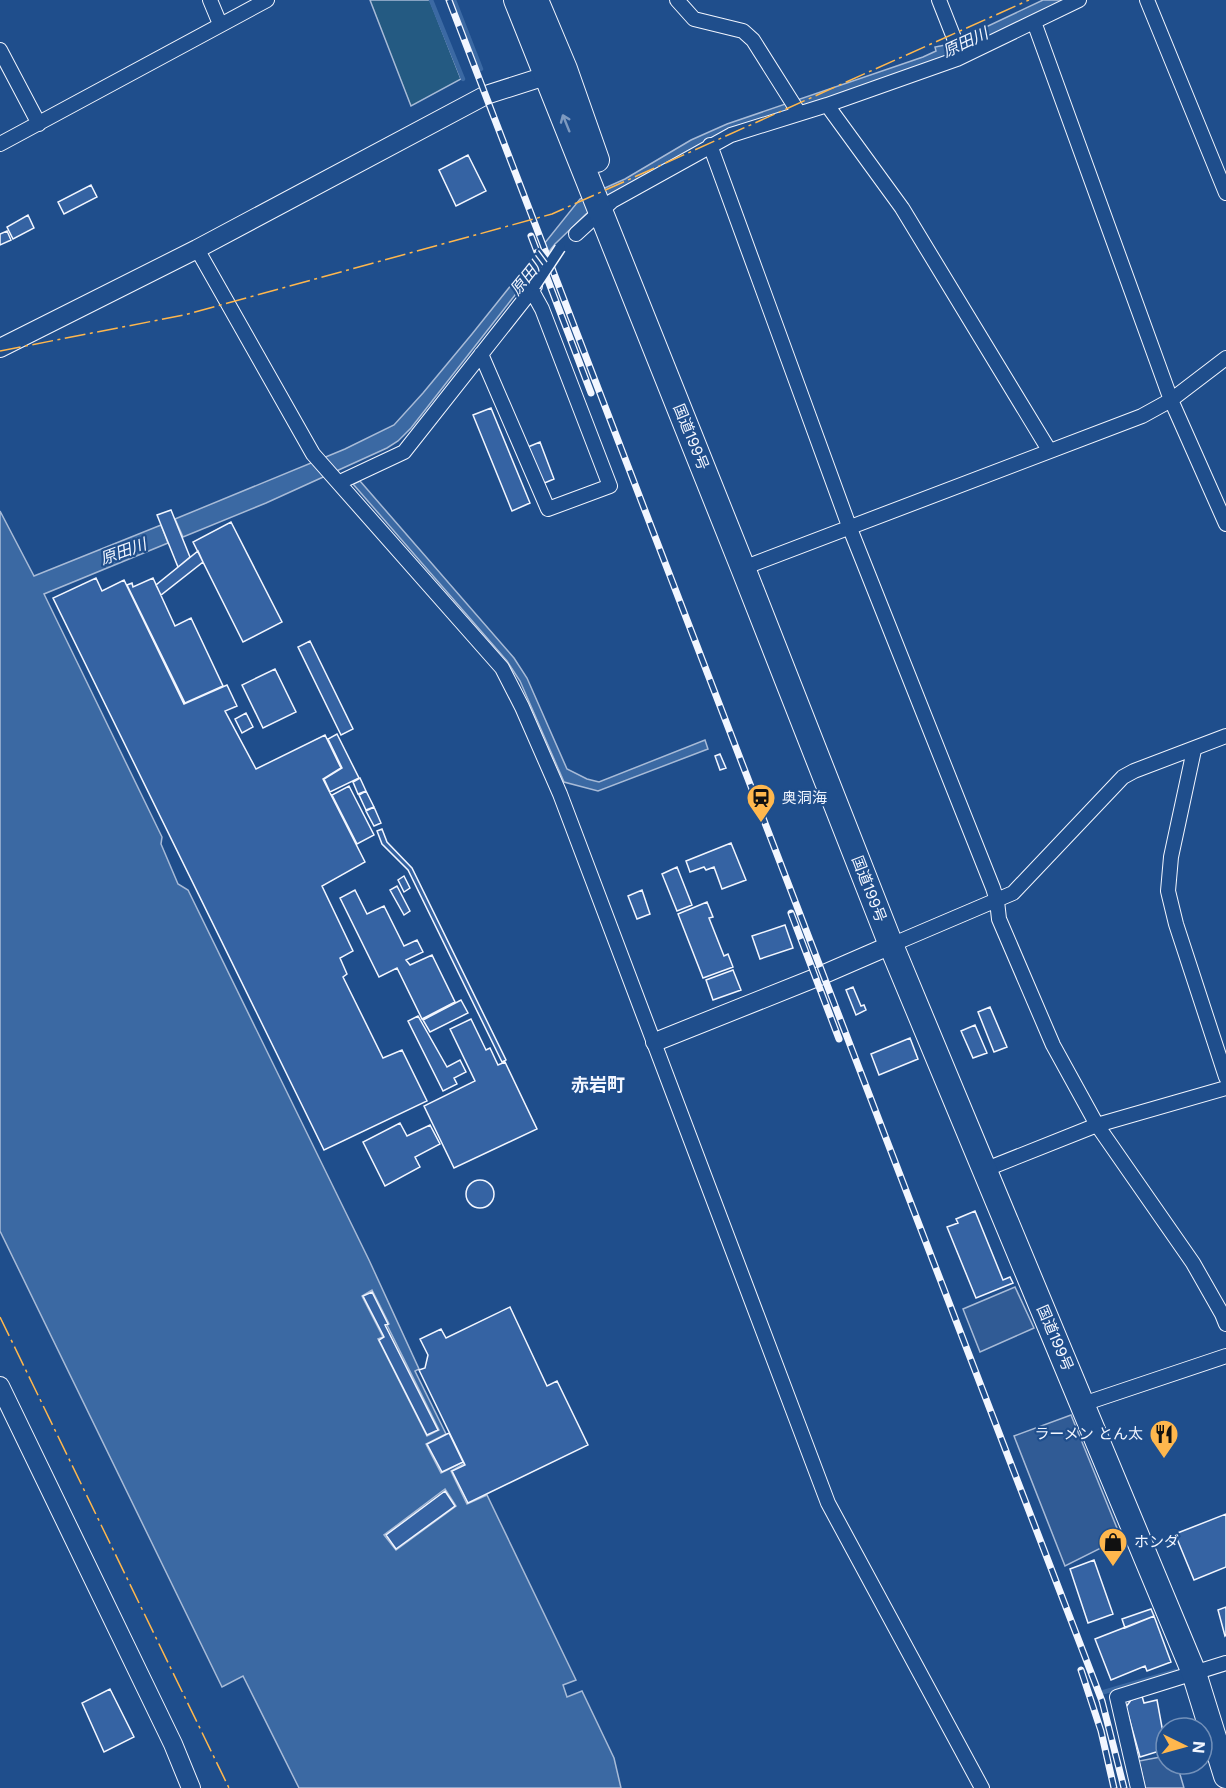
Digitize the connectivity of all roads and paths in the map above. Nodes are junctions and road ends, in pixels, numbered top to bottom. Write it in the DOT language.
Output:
graph roads {
  1 [pos="210,0"];
  2 [pos="267,0"];
  3 [pos="516,0"];
  4 [pos="536,0"];
  5 [pos="678,0"];
  6 [pos="939,0"];
  7 [pos="1078,0"];
  8 [pos="1147,0"];
  9 [pos="1034,22"];
  10 [pos="220,24"];
  11 [pos="954,38"];
  12 [pos="0,50"];
  13 [pos="556,73"];
  14 [pos="827,105"];
  15 [pos="800,113"];
  16 [pos="39,124"];
  17 [pos="0,144"];
  18 [pos="710,145"];
  19 [pos="1226,193"];
  20 [pos="606,206"];
  21 [pos="576,234"];
  22 [pos="560,248"];
  23 [pos="197,249"];
  24 [pos="533,288"];
  25 [pos="0,348"];
  26 [pos="481,354"];
  27 [pos="1226,358"];
  28 [pos="1171,400"];
  29 [pos="1049,450"];
  30 [pos="340,482"];
  31 [pos="1226,524"];
  32 [pos="849,526"];
  33 [pos="750,565"];
  34 [pos="1226,736"];
  35 [pos="1194,750"];
  36 [pos="998,901"];
  37 [pos="899,942"];
  38 [pos="655,1042"];
  39 [pos="1226,1077"];
  40 [pos="1226,1088"];
  41 [pos="1097,1125"];
  42 [pos="991,1167"];
  43 [pos="1226,1324"];
  44 [pos="1226,1356"];
  45 [pos="0,1386"];
  46 [pos="1089,1402"];
  47 [pos="1210,1669"];
  48 [pos="1226,1725"];
  49 [pos="1226,1776"];
  50 [pos="191,1788"];
  51 [pos="982,1788"];
  52 [pos="1138,1788"];
  1 -- 10 [label="street"];
  2 -- 10 [label="street"];
  3 -- 13 [label="highway, 国道199号"];
  4 -- 13 [label="highway, 国道199号"];
  5 -- 15 [label="street"];
  6 -- 11 [label="street"];
  7 -- 9 [label="street"];
  8 -- 19 [label="street"];
  9 -- 14 [label="street"];
  9 -- 28 [label="street"];
  10 -- 16 [label="street"];
  12 -- 16 [label="street"];
  13 -- 20 [label="highway, 国道199号"];
  13 -- 23 [label="street"];
  14 -- 15 [label="street"];
  14 -- 29 [label="street"];
  15 -- 18 [label="street"];
  16 -- 17 [label="street"];
  18 -- 20 [label="street"];
  18 -- 32 [label="street"];
  20 -- 21 [label="street"];
  20 -- 33 [label="highway, 国道199号"];
  22 -- 24 [label="street, bridge"];
  23 -- 25 [label="street"];
  23 -- 30 [label="street"];
  24 -- 26 [label="street"];
  24 -- 26 [label="street"];
  26 -- 30 [label="street"];
  27 -- 28 [label="street"];
  28 -- 29 [label="street"];
  28 -- 31 [label="street"];
  29 -- 32 [label="street"];
  30 -- 38 [label="street"];
  32 -- 33 [label="street"];
  32 -- 36 [label="street"];
  33 -- 37 [label="highway, 国道199号"];
  34 -- 35 [label="street"];
  35 -- 36 [label="street"];
  35 -- 39 [label="street"];
  36 -- 37 [label="street"];
  36 -- 41 [label="street"];
  37 -- 38 [label="street"];
  37 -- 42 [label="highway, 国道199号"];
  38 -- 51 [label="street"];
  40 -- 41 [label="street"];
  41 -- 42 [label="street"];
  41 -- 43 [label="street"];
  42 -- 46 [label="highway, 国道199号"];
  44 -- 46 [label="street"];
  45 -- 50 [label="street"];
  46 -- 47 [label="highway, 国道199号"];
  47 -- 48 [label="highway, 国道199号"];
  47 -- 49 [label="highway, 国道199号"];
  47 -- 52 [label="street"];
}
